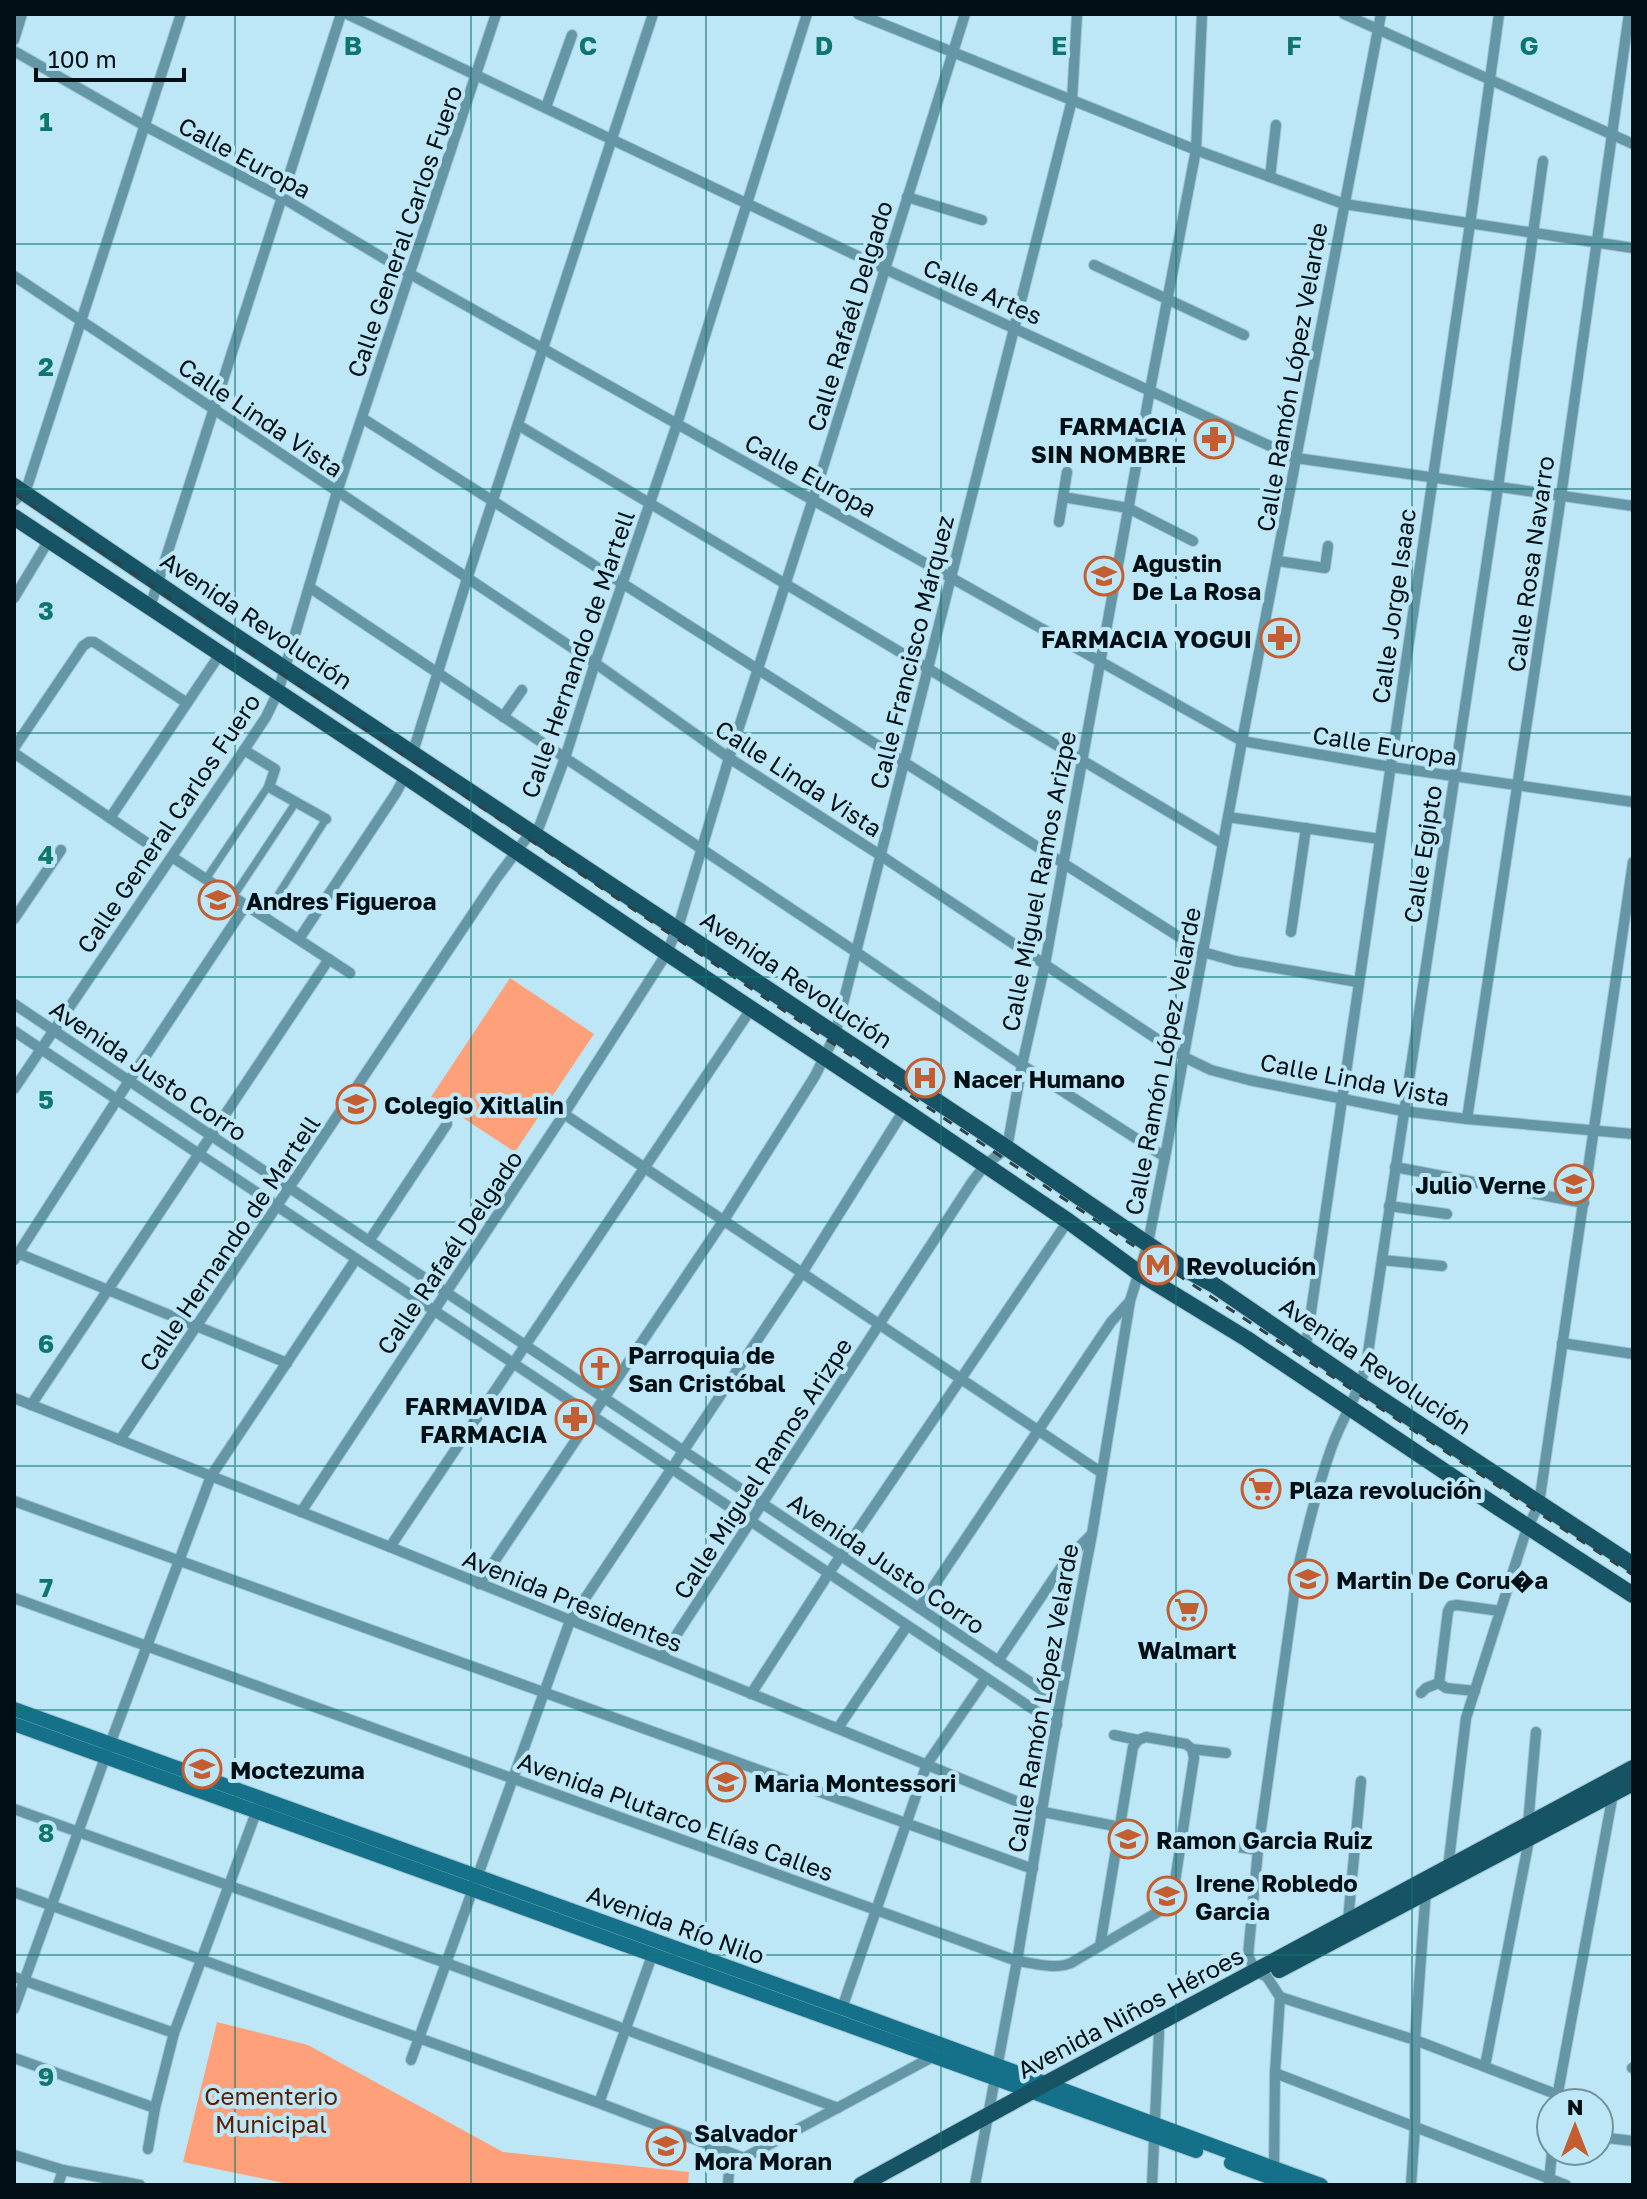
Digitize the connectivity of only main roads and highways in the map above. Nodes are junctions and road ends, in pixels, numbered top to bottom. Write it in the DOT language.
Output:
graph roads {
  1 [pos="17,493"];
  2 [pos="14,517"];
  3 [pos="1633,1565"];
  4 [pos="1633,1595"];
  5 [pos="14,1709"];
  6 [pos="14,1724"];
  7 [pos="108,1750"];
  8 [pos="1633,1768"];
  9 [pos="1633,1783"];
  10 [pos="1529,1832"];
  11 [pos="475,1882"];
  12 [pos="1427,1886"];
  13 [pos="1261,1974"];
  14 [pos="996,2071"];
  15 [pos="1047,2089"];
  16 [pos="987,2123"];
  17 [pos="1274,2177"];
  18 [pos="861,2185"];
  19 [pos="884,2185"];
  20 [pos="1291,2185"];
  21 [pos="1321,2185"];
  1 -- 3 [label="main road, Avenida Revolución"];
  2 -- 4 [label="main road, Avenida Revolución"];
  5 -- 7 [label="main road, Avenida Río Nilo"];
  6 -- 7 [label="main road, Avenida Río Nilo"];
  7 -- 11 [label="main road, Avenida Río Nilo"];
  7 -- 11 [label="main road, Avenida Río Nilo"];
  8 -- 10 [label="main road, Avenida Niños Héroes"];
  9 -- 10 [label="main road, Avenida Niños Héroes"];
  10 -- 12 [label="main road, Avenida Niños Héroes"];
  10 -- 12 [label="main road, Avenida Niños Héroes"];
  11 -- 14 [label="main road, Avenida Río Nilo"];
  11 -- 14 [label="main road, Avenida Río Nilo"];
  12 -- 13 [label="main road, Avenida Niños Héroes"];
  12 -- 13 [label="main road, Avenida Niños Héroes"];
  13 -- 15 [label="main road, Avenida Niños Héroes"];
  14 -- 15 [label="main road, Avenida Río Nilo"];
  15 -- 16 [label="main road, Avenida Niños Héroes"];
  15 -- 17 [label="main road, Avenida Río Nilo"];
  16 -- 18 [label="main road, Avenida Niños Héroes"];
  16 -- 19 [label="main road, Avenida Niños Héroes"];
  17 -- 20 [label="main road, Avenida Río Nilo"];
  17 -- 21 [label="main road, Avenida Río Nilo"];
}
